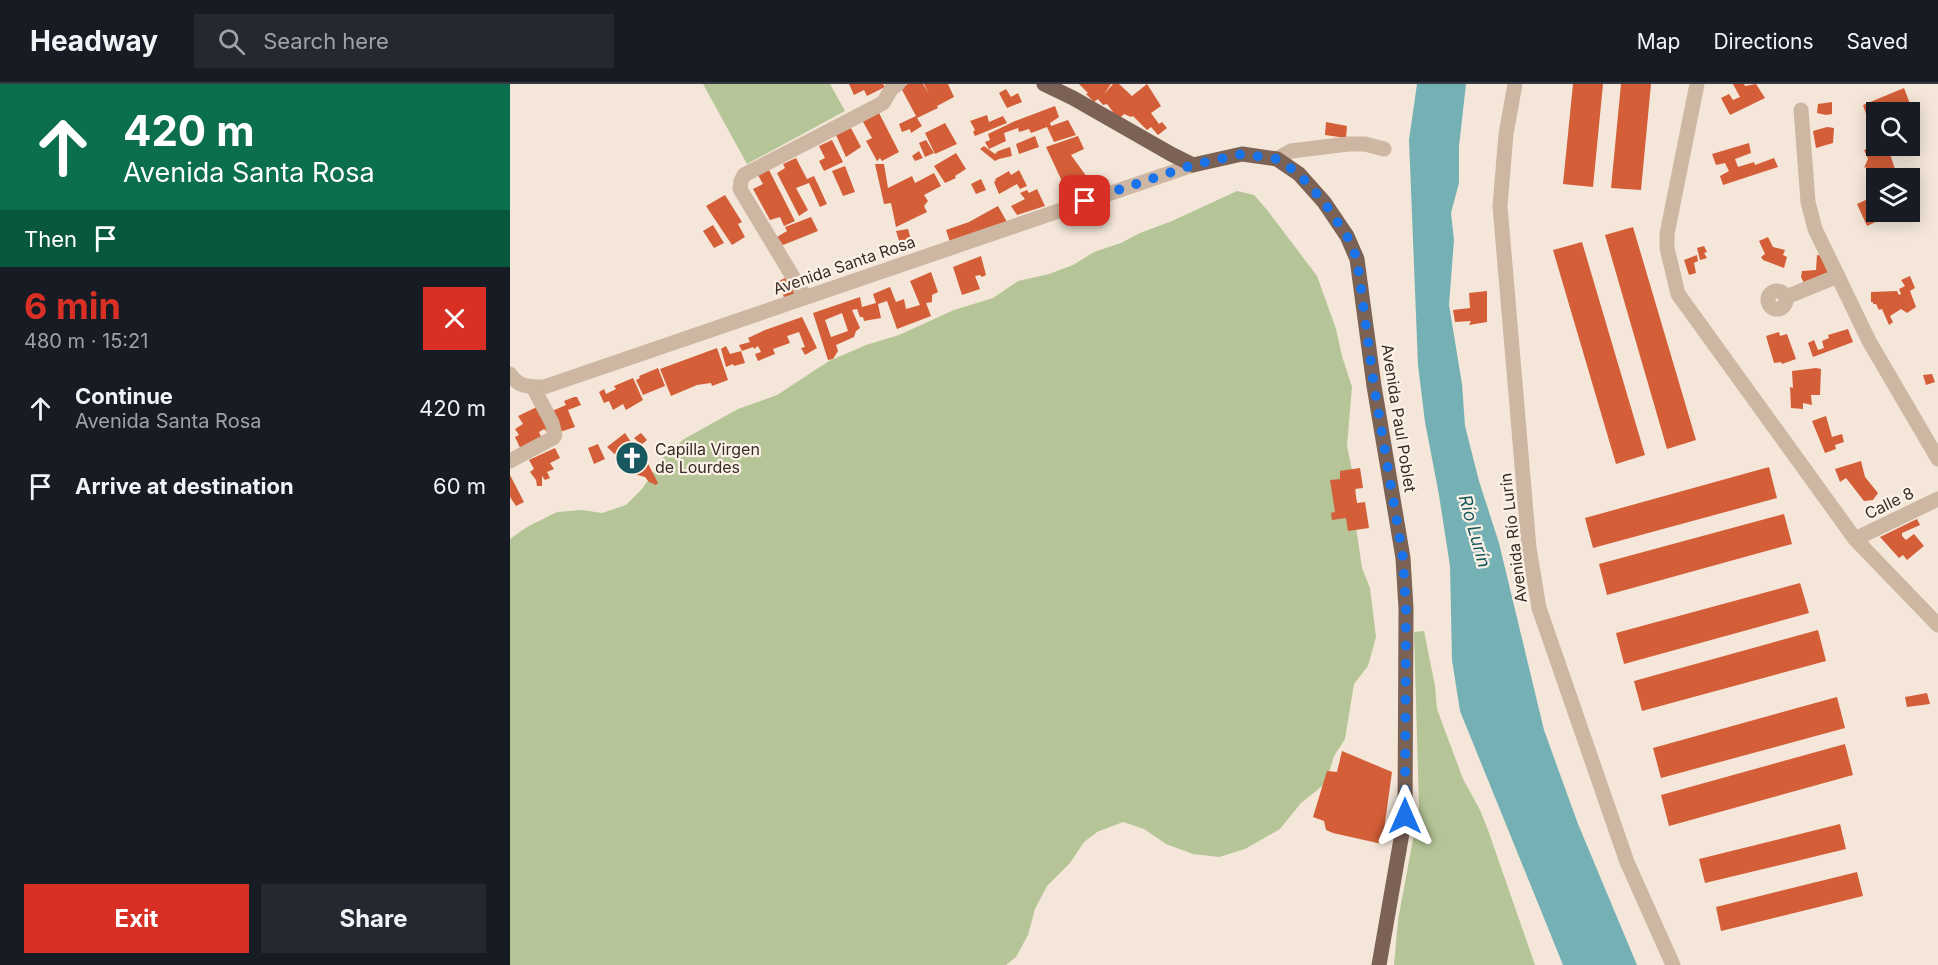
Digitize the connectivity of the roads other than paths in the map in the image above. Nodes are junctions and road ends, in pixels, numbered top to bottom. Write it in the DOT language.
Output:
graph roads {
  1 [pos="898,84"];
  2 [pos="1044,84"];
  3 [pos="1515,84"];
  4 [pos="1697,84"];
  5 [pos="1801,110"];
  6 [pos="1384,149"];
  7 [pos="1277,159"];
  8 [pos="1193,165"];
  9 [pos="1838,276"];
  10 [pos="805,297"];
  11 [pos="1786,297"];
  12 [pos="510,374"];
  13 [pos="533,387"];
  14 [pos="1938,459"];
  15 [pos="510,461"];
  16 [pos="1938,499"];
  17 [pos="1855,539"];
  18 [pos="1938,625"];
  19 [pos="1379,965"];
  20 [pos="1673,965"];
  1 -- 10 [label="street"];
  2 -- 8 [label="main road"];
  3 -- 20 [label="street, Avenida Río Lurín"];
  4 -- 17 [label="street"];
  5 -- 9 [label="street"];
  6 -- 7 [label="street"];
  7 -- 8 [label="main road, Avenida Paul Poblet"];
  7 -- 19 [label="main road, Avenida Paul Poblet"];
  8 -- 10 [label="street, Avenida Santa Rosa"];
  9 -- 11 [label="street"];
  9 -- 14 [label="street"];
  10 -- 13 [label="street, Avenida Santa Rosa"];
  12 -- 13 [label="street"];
  13 -- 15 [label="street"];
  16 -- 17 [label="street, Calle 8"];
  17 -- 18 [label="street"];
}
